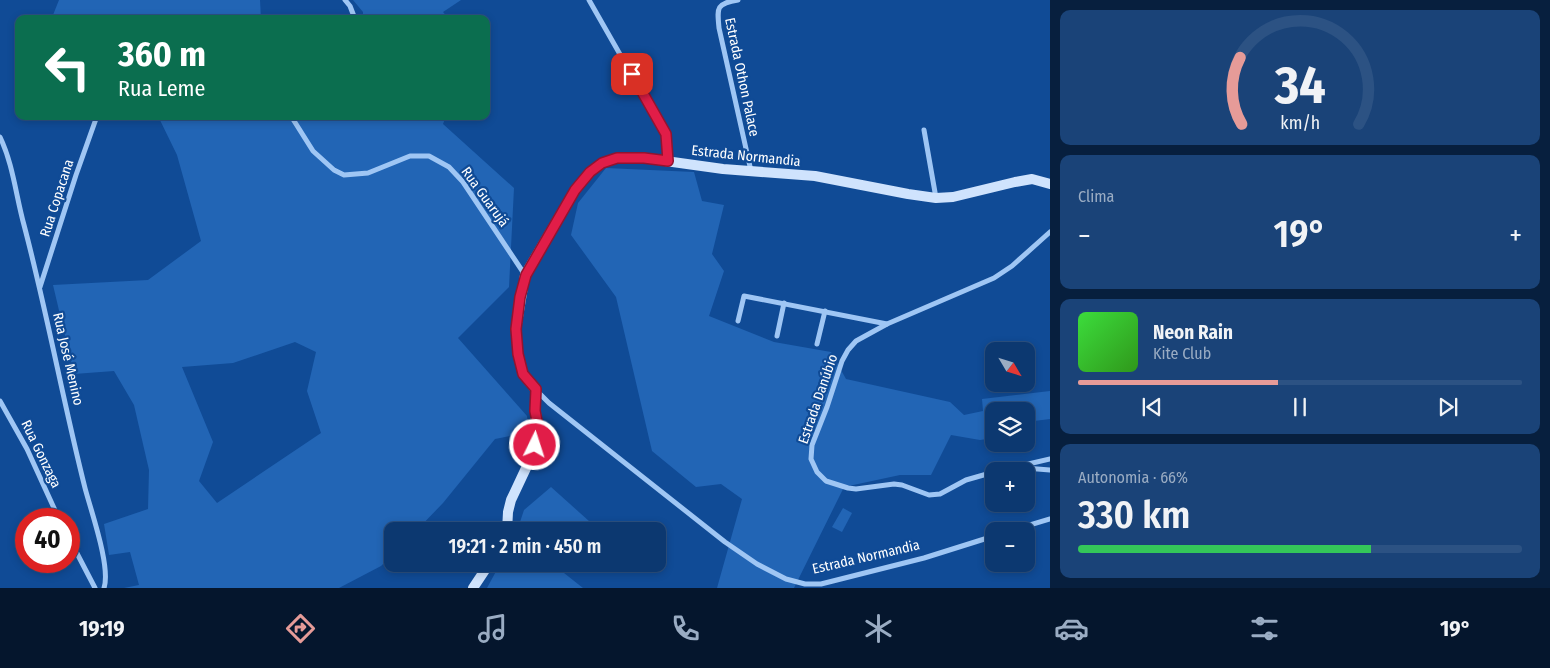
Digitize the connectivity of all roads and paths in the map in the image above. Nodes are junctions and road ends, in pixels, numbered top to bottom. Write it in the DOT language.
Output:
graph roads {
  1 [pos="345,0"];
  2 [pos="589,0"];
  3 [pos="738,0"];
  4 [pos="353,15"];
  5 [pos="96,120"];
  6 [pos="293,120"];
  7 [pos="924,130"];
  8 [pos="0,137"];
  9 [pos="668,161"];
  10 [pos="751,171"];
  11 [pos="1050,184"];
  12 [pos="936,198"];
  13 [pos="1050,232"];
  14 [pos="526,275"];
  15 [pos="40,287"];
  16 [pos="784,303"];
  17 [pos="825,311"];
  18 [pos="738,321"];
  19 [pos="887,324"];
  20 [pos="777,336"];
  21 [pos="817,344"];
  22 [pos="536,389"];
  23 [pos="0,401"];
  24 [pos="1050,459"];
  25 [pos="1035,463"];
  26 [pos="1035,468"];
  27 [pos="1050,470"];
  28 [pos="985,475"];
  29 [pos="54,508"];
  30 [pos="1050,519"];
  31 [pos="507,522"];
  32 [pos="1035,524"];
  33 [pos="985,539"];
  34 [pos="80,559"];
  35 [pos="484,572"];
  36 [pos="95,588"];
  37 [pos="104,588"];
  38 [pos="473,588"];
  1 -- 4 [label="street"];
  2 -- 9 [label="street"];
  3 -- 10 [label="street, Estrada Othon Palace"];
  5 -- 15 [label="street, Rua Copacana"];
  6 -- 14 [label="street, Rua Guarujá"];
  7 -- 12 [label="street"];
  8 -- 15 [label="street, Rua José Menino"];
  9 -- 10 [label="street, Estrada Normandia"];
  9 -- 14 [label="street, Estrada Normandia"];
  10 -- 12 [label="street, Estrada Normandia"];
  11 -- 12 [label="street, Estrada Normandia"];
  13 -- 19 [label="street, Estrada Danúbio"];
  14 -- 22 [label="street, Estrada Normandia"];
  15 -- 37 [label="street, Rua José Menino"];
  16 -- 17 [label="street"];
  16 -- 18 [label="street"];
  16 -- 20 [label="street"];
  17 -- 19 [label="street"];
  17 -- 21 [label="street"];
  19 -- 28 [label="street, Estrada Danúbio"];
  22 -- 31 [label="street"];
  22 -- 33 [label="street, Estrada Normandia"];
  23 -- 29 [label="street, Rua Gonzaga"];
  24 -- 25 [label="street"];
  26 -- 27 [label="street"];
  30 -- 32 [label="street"];
  34 -- 36 [label="street"];
  35 -- 38 [label="street"];
}
